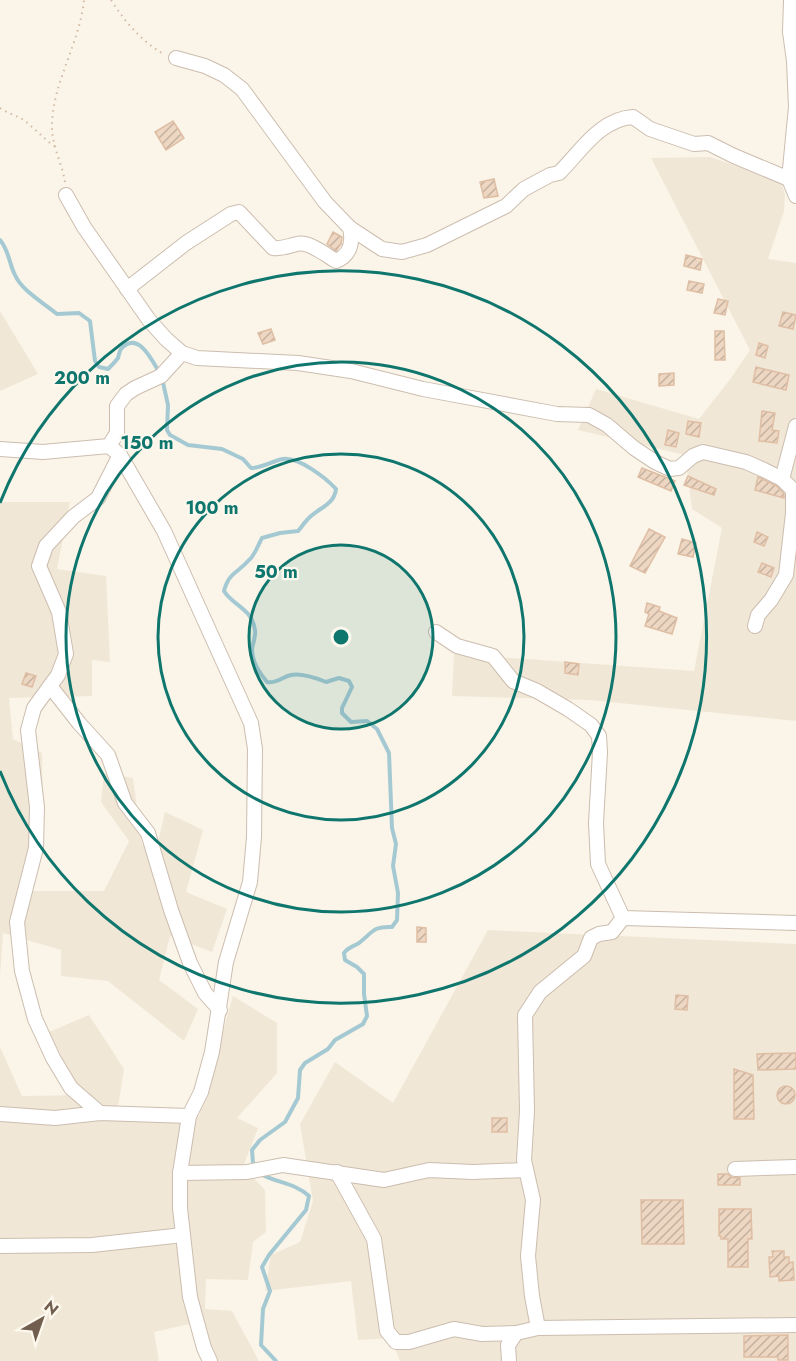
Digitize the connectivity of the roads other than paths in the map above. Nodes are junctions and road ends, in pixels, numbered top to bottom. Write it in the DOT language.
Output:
graph roads {
  1 [pos="791,0"];
  2 [pos="176,57"];
  3 [pos="789,179"];
  4 [pos="66,195"];
  5 [pos="796,196"];
  6 [pos="350,228"];
  7 [pos="127,289"];
  8 [pos="182,353"];
  9 [pos="796,426"];
  10 [pos="0,449"];
  11 [pos="114,450"];
  12 [pos="782,479"];
  13 [pos="755,626"];
  14 [pos="436,632"];
  15 [pos="50,686"];
  16 [pos="623,918"];
  17 [pos="796,923"];
  18 [pos="220,1010"];
  19 [pos="100,1113"];
  20 [pos="0,1114"];
  21 [pos="189,1116"];
  22 [pos="796,1167"];
  23 [pos="735,1169"];
  24 [pos="526,1170"];
  25 [pos="337,1172"];
  26 [pos="180,1173"];
  27 [pos="183,1235"];
  28 [pos="0,1246"];
  29 [pos="796,1325"];
  30 [pos="538,1328"];
  31 [pos="516,1333"];
  32 [pos="210,1361"];
  33 [pos="508,1361"];
  1 -- 3 [label="street"];
  2 -- 6 [label="street"];
  3 -- 5 [label="street"];
  3 -- 6 [label="street"];
  4 -- 7 [label="street"];
  6 -- 7 [label="street"];
  7 -- 8 [label="street"];
  8 -- 11 [label="street"];
  8 -- 12 [label="street"];
  9 -- 12 [label="street"];
  10 -- 11 [label="street"];
  11 -- 15 [label="street"];
  11 -- 18 [label="street"];
  12 -- 13 [label="street"];
  14 -- 16 [label="street"];
  15 -- 18 [label="street"];
  15 -- 19 [label="street"];
  16 -- 17 [label="street"];
  16 -- 24 [label="street"];
  18 -- 21 [label="street"];
  19 -- 20 [label="street"];
  19 -- 21 [label="street"];
  21 -- 26 [label="street"];
  22 -- 23 [label="street"];
  24 -- 25 [label="street"];
  24 -- 30 [label="street"];
  25 -- 26 [label="street"];
  25 -- 31 [label="street"];
  26 -- 27 [label="street"];
  27 -- 28 [label="street"];
  27 -- 32 [label="street"];
  29 -- 30 [label="street"];
  30 -- 31 [label="street"];
  31 -- 33 [label="street"];
}
